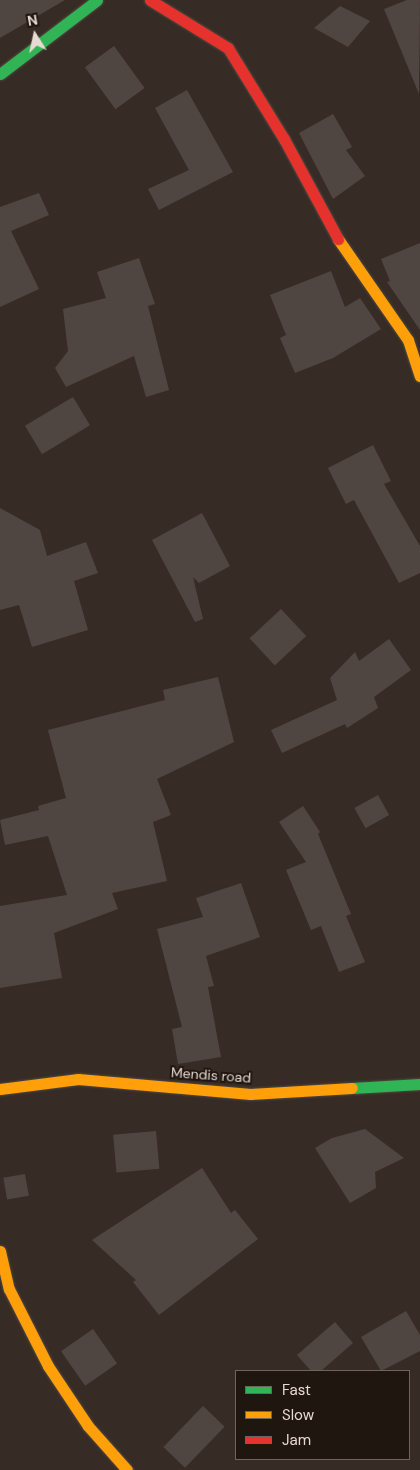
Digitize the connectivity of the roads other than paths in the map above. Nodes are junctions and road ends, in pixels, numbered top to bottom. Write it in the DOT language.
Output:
graph roads {
  1 [pos="97,0"];
  2 [pos="150,0"];
  3 [pos="0,74"];
  4 [pos="420,376"];
  5 [pos="420,1084"];
  6 [pos="0,1089"];
  7 [pos="0,1251"];
  8 [pos="127,1470"];
  1 -- 3 [label="street"];
  2 -- 4 [label="street"];
  5 -- 6 [label="street, Mendis road"];
  7 -- 8 [label="street"];
}
